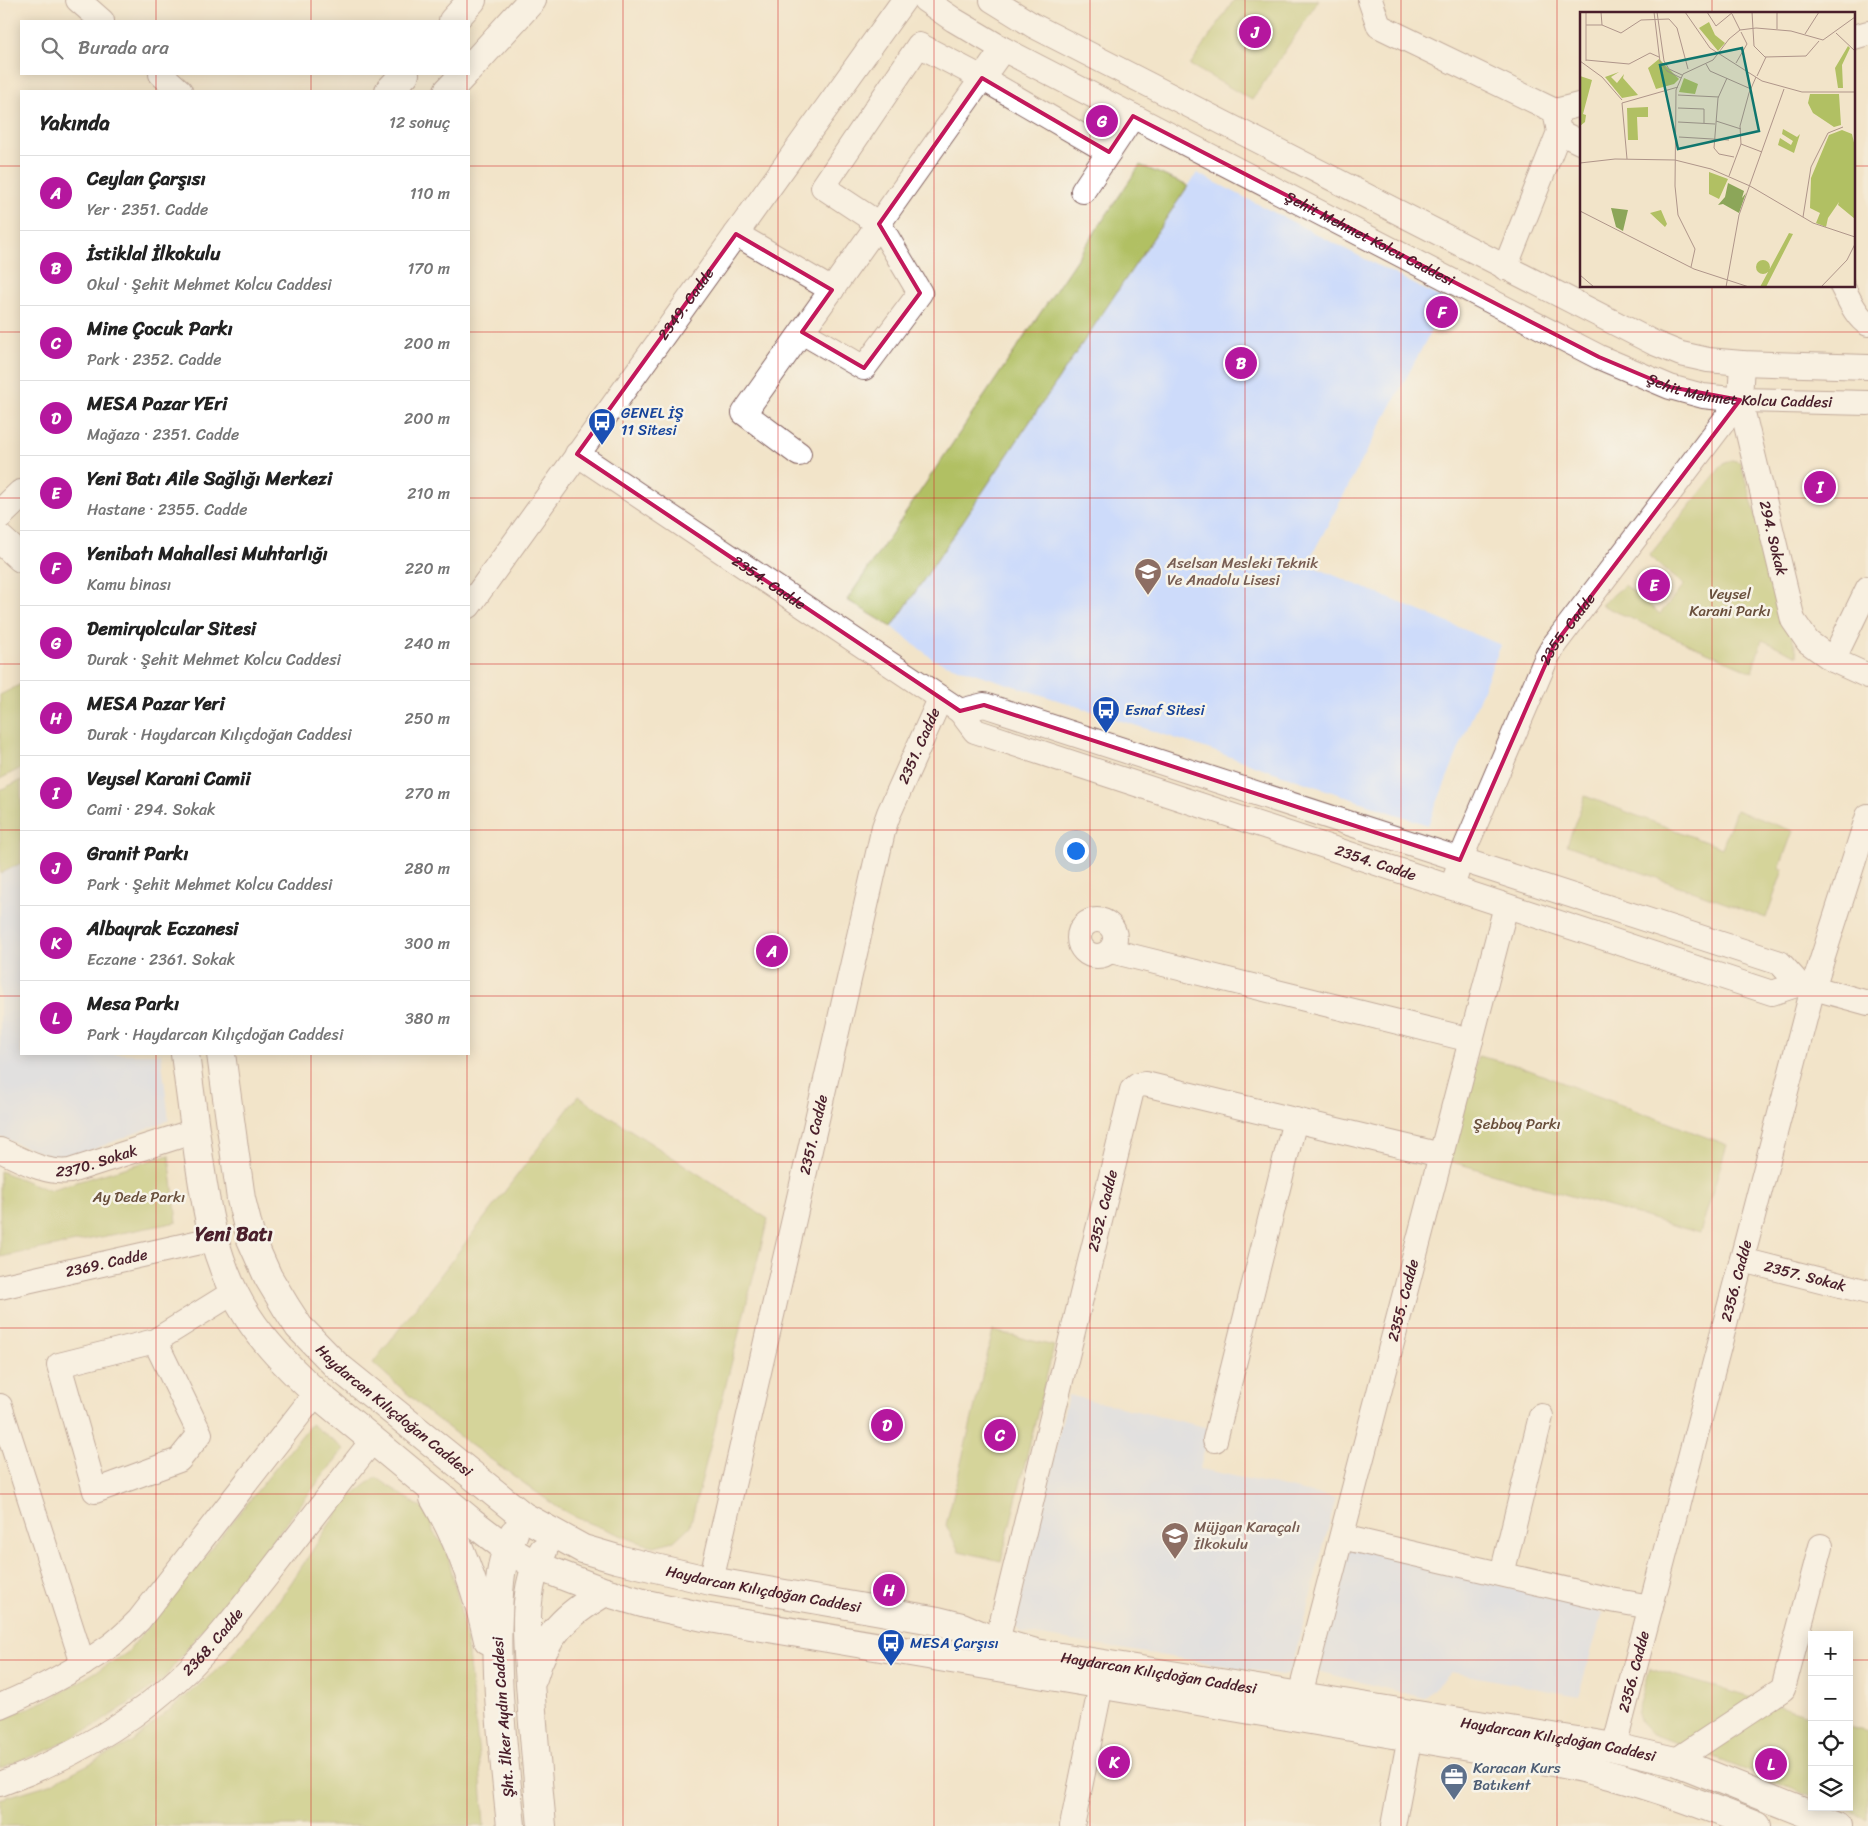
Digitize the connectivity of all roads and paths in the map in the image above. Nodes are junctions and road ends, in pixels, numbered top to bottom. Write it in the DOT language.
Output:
graph roads {
  1 [pos="78,0"];
  2 [pos="472,0"];
  3 [pos="532,0"];
  4 [pos="904,0"];
  5 [pos="925,0"];
  6 [pos="992,0"];
  7 [pos="1370,0"];
  8 [pos="101,20"];
  9 [pos="453,20"];
  10 [pos="1003,49"];
  11 [pos="470,68"];
  12 [pos="161,75"];
  13 [pos="404,75"];
  14 [pos="463,75"];
  15 [pos="982,78"];
  16 [pos="179,90"];
  17 [pos="390,90"];
  18 [pos="449,90"];
  19 [pos="1580,105"];
  20 [pos="1133,116"];
  21 [pos="1557,122"];
  22 [pos="1580,141"];
  23 [pos="1109,152"];
  24 [pos="1083,191"];
  25 [pos="879,224"];
  26 [pos="736,234"];
  27 [pos="1505,268"];
  28 [pos="1843,288"];
  29 [pos="832,290"];
  30 [pos="1868,324"];
  31 [pos="802,332"];
  32 [pos="1742,363"];
  33 [pos="1767,364"];
  34 [pos="1868,367"];
  35 [pos="1740,400"];
  36 [pos="1766,401"];
  37 [pos="1868,403"];
  38 [pos="578,454"];
  39 [pos="799,454"];
  40 [pos="1868,588"];
  41 [pos="470,605"];
  42 [pos="1833,660"];
  43 [pos="1868,676"];
  44 [pos="950,705"];
  45 [pos="1868,816"];
  46 [pos="1460,860"];
  47 [pos="1451,888"];
  48 [pos="1506,906"];
  49 [pos="1110,951"];
  50 [pos="1806,986"];
  51 [pos="1868,1003"];
  52 [pos="1471,1040"];
  53 [pos="184,1055"];
  54 [pos="220,1055"];
  55 [pos="1295,1120"];
  56 [pos="195,1131"];
  57 [pos="0,1150"];
  58 [pos="1441,1155"];
  59 [pos="213,1240"];
  60 [pos="1742,1260"];
  61 [pos="0,1287"];
  62 [pos="234,1292"];
  63 [pos="1868,1292"];
  64 [pos="155,1341"];
  65 [pos="316,1393"];
  66 [pos="0,1406"];
  67 [pos="1541,1416"];
  68 [pos="373,1440"];
  69 [pos="1215,1440"];
  70 [pos="426,1484"];
  71 [pos="523,1516"];
  72 [pos="552,1533"];
  73 [pos="1342,1536"];
  74 [pos="1821,1546"];
  75 [pos="506,1548"];
  76 [pos="535,1565"];
  77 [pos="1502,1574"];
  78 [pos="711,1581"];
  79 [pos="605,1592"];
  80 [pos="1651,1607"];
  81 [pos="704,1617"];
  82 [pos="997,1642"];
  83 [pos="83,1664"];
  84 [pos="1101,1685"];
  85 [pos="530,1689"];
  86 [pos="499,1690"];
  87 [pos="1300,1695"];
  88 [pos="0,1706"];
  89 [pos="1410,1736"];
  90 [pos="1614,1747"];
  91 [pos="1675,1761"];
  92 [pos="0,1784"];
  93 [pos="1712,1817"];
  94 [pos="511,1826"];
  95 [pos="542,1826"];
  96 [pos="1072,1826"];
  97 [pos="1393,1826"];
  98 [pos="1757,1826"];
  99 [pos="1838,1826"];
  1 -- 8 [label="street"];
  2 -- 9 [label="main road"];
  3 -- 11 [label="main road"];
  4 -- 26 [label="street, 2349. Cadde"];
  5 -- 10 [label="street, Şehit Mehmet Kolcu Caddesi"];
  6 -- 27 [label="street, Şehit Mehmet Kolcu Caddesi"];
  7 -- 21 [label="street"];
  10 -- 15 [label="street"];
  10 -- 20 [label="street, Şehit Mehmet Kolcu Caddesi"];
  12 -- 16 [label="street"];
  13 -- 17 [label="main road"];
  14 -- 18 [label="main road"];
  15 -- 23 [label="street"];
  15 -- 25 [label="street"];
  15 -- 25 [label="street"];
  19 -- 21 [label="street"];
  20 -- 23 [label="street"];
  20 -- 35 [label="street, Şehit Mehmet Kolcu Caddesi"];
  21 -- 22 [label="street"];
  21 -- 27 [label="street"];
  23 -- 24 [label="street"];
  25 -- 29 [label="street"];
  25 -- 31 [label="street"];
  26 -- 29 [label="street"];
  26 -- 38 [label="street, 2349. Cadde"];
  27 -- 32 [label="street, Şehit Mehmet Kolcu Caddesi"];
  28 -- 30 [label="street"];
  29 -- 31 [label="street"];
  31 -- 39 [label="street"];
  32 -- 33 [label="street, Şehit Mehmet Kolcu Caddesi"];
  32 -- 35 [label="street, 294. Sokak"];
  33 -- 34 [label="street, Şehit Mehmet Kolcu Caddesi"];
  33 -- 36 [label="street"];
  35 -- 36 [label="street, Şehit Mehmet Kolcu Caddesi"];
  35 -- 42 [label="street, 294. Sokak"];
  35 -- 46 [label="street, 2355. Cadde"];
  36 -- 37 [label="street, Şehit Mehmet Kolcu Caddesi"];
  38 -- 41 [label="street, 2349. Cadde"];
  38 -- 44 [label="street, 2354. Cadde"];
  40 -- 42 [label="street"];
  42 -- 43 [label="street, 294. Sokak"];
  44 -- 46 [label="street, 2354. Cadde"];
  44 -- 47 [label="street, 2354. Cadde"];
  44 -- 78 [label="street, 2351. Cadde"];
  45 -- 50 [label="street, 2356. Cadde"];
  46 -- 47 [label="street, 2355. Cadde"];
  46 -- 50 [label="street, 2354. Cadde"];
  47 -- 48 [label="street, 2354. Cadde"];
  48 -- 50 [label="street, 2354. Cadde"];
  48 -- 52 [label="street, 2355. Cadde"];
  49 -- 52 [label="street"];
  50 -- 51 [label="street"];
  50 -- 60 [label="street, 2356. Cadde"];
  52 -- 58 [label="street, 2355. Cadde"];
  53 -- 56 [label="main road, Haydarcan Kılıçdoğan Caddesi"];
  54 -- 71 [label="main road, Haydarcan Kılıçdoğan Caddesi"];
  55 -- 58 [label="street, 2352. Cadde"];
  55 -- 69 [label="street"];
  55 -- 82 [label="street, 2352. Cadde"];
  56 -- 57 [label="street, 2370. Sokak"];
  56 -- 59 [label="main road, Haydarcan Kılıçdoğan Caddesi"];
  58 -- 73 [label="street, 2355. Cadde"];
  59 -- 61 [label="street, 2369. Cadde"];
  59 -- 62 [label="main road, Haydarcan Kılıçdoğan Caddesi"];
  60 -- 63 [label="street, 2357. Sokak"];
  60 -- 80 [label="street, 2356. Cadde"];
  62 -- 64 [label="street"];
  62 -- 65 [label="main road, Haydarcan Kılıçdoğan Caddesi"];
  64 -- 64 [label="street"];
  65 -- 68 [label="main road, Haydarcan Kılıçdoğan Caddesi"];
  65 -- 83 [label="street"];
  66 -- 83 [label="street"];
  67 -- 77 [label="street"];
  68 -- 70 [label="main road, Haydarcan Kılıçdoğan Caddesi"];
  68 -- 92 [label="street, 2368. Cadde"];
  70 -- 75 [label="main road, Haydarcan Kılıçdoğan Caddesi"];
  70 -- 86 [label="main road"];
  71 -- 72 [label="main road, Haydarcan Kılıçdoğan Caddesi"];
  71 -- 75 [label="main road, Şht. İlker Aydın Caddesi"];
  72 -- 76 [label="main road, Şht. İlker Aydın Caddesi"];
  72 -- 78 [label="main road, Haydarcan Kılıçdoğan Caddesi"];
  73 -- 77 [label="street"];
  73 -- 87 [label="street, 2355. Cadde"];
  74 -- 91 [label="street"];
  75 -- 76 [label="main road, Haydarcan Kılıçdoğan Caddesi"];
  75 -- 86 [label="main road, Şht. İlker Aydın Caddesi"];
  76 -- 79 [label="main road, Haydarcan Kılıçdoğan Caddesi"];
  76 -- 85 [label="main road, Şht. İlker Aydın Caddesi"];
  77 -- 80 [label="street"];
  78 -- 81 [label="main road"];
  78 -- 82 [label="main road, Haydarcan Kılıçdoğan Caddesi"];
  79 -- 81 [label="main road, Haydarcan Kılıçdoğan Caddesi"];
  79 -- 85 [label="main road"];
  80 -- 90 [label="street, 2356. Cadde"];
  81 -- 84 [label="main road, Haydarcan Kılıçdoğan Caddesi"];
  82 -- 87 [label="main road, Haydarcan Kılıçdoğan Caddesi"];
  83 -- 88 [label="street"];
  84 -- 89 [label="main road, Haydarcan Kılıçdoğan Caddesi"];
  84 -- 96 [label="street"];
  85 -- 95 [label="main road, Şht. İlker Aydın Caddesi"];
  86 -- 94 [label="main road, Şht. İlker Aydın Caddesi"];
  87 -- 90 [label="main road, Haydarcan Kılıçdoğan Caddesi"];
  89 -- 93 [label="main road, Haydarcan Kılıçdoğan Caddesi"];
  89 -- 97 [label="street"];
  90 -- 91 [label="main road, Haydarcan Kılıçdoğan Caddesi"];
  91 -- 99 [label="main road, Haydarcan Kılıçdoğan Caddesi"];
  93 -- 98 [label="main road, Haydarcan Kılıçdoğan Caddesi"];
}
